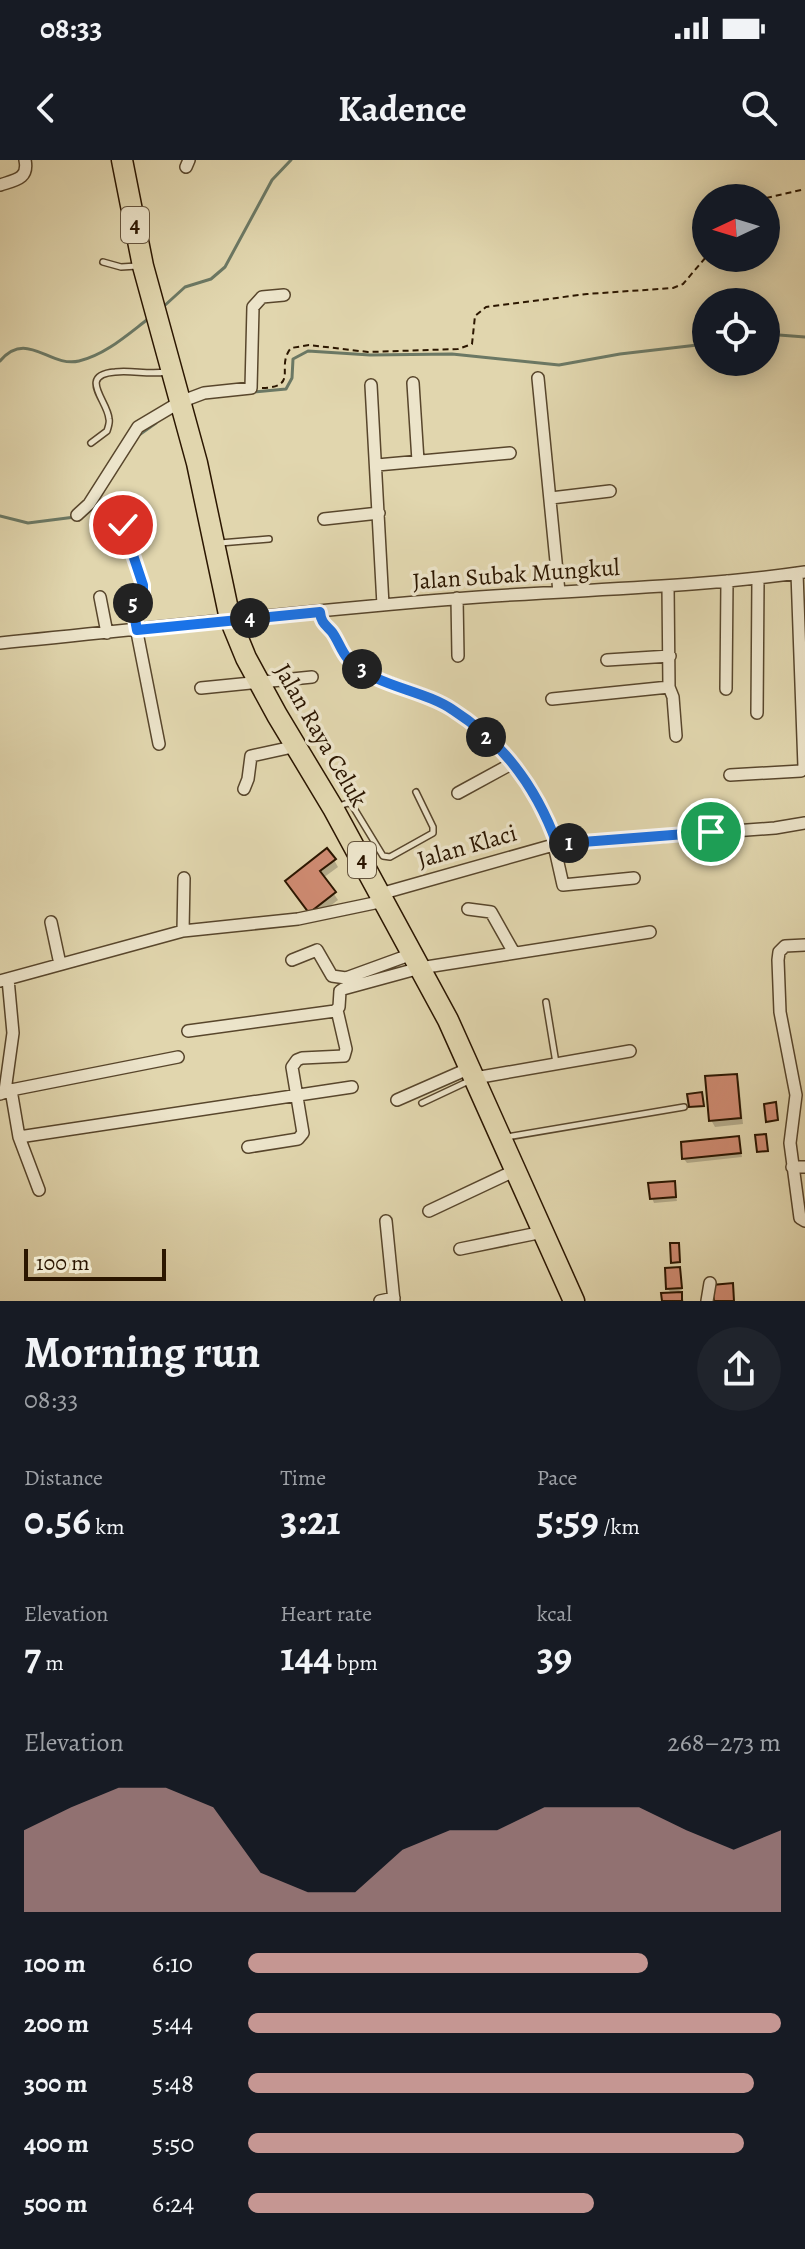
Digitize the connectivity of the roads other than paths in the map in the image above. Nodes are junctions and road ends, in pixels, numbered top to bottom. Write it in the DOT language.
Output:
graph roads {
  1 [pos="25,160"];
  2 [pos="122,160"];
  3 [pos="0,185"];
  4 [pos="103,262"];
  5 [pos="143,266"];
  6 [pos="284,295"];
  7 [pos="172,371"];
  8 [pos="538,378"];
  9 [pos="413,383"];
  10 [pos="371,385"];
  11 [pos="181,406"];
  12 [pos="91,443"];
  13 [pos="510,453"];
  14 [pos="418,461"];
  15 [pos="377,465"];
  16 [pos="610,491"];
  17 [pos="551,498"];
  18 [pos="379,513"];
  19 [pos="77,515"];
  20 [pos="324,519"];
  21 [pos="123,525"];
  22 [pos="269,539"];
  23 [pos="215,543"];
  24 [pos="801,572"];
  25 [pos="758,579"];
  26 [pos="727,581"];
  27 [pos="668,586"];
  28 [pos="559,592"];
  29 [pos="100,597"];
  30 [pos="457,598"];
  31 [pos="383,605"];
  32 [pos="320,612"];
  33 [pos="230,619"];
  34 [pos="137,630"];
  35 [pos="107,633"];
  36 [pos="0,643"];
  37 [pos="458,656"];
  38 [pos="670,656"];
  39 [pos="607,660"];
  40 [pos="312,677"];
  41 [pos="261,683"];
  42 [pos="669,687"];
  43 [pos="201,688"];
  44 [pos="726,689"];
  45 [pos="552,699"];
  46 [pos="757,713"];
  47 [pos="676,736"];
  48 [pos="159,744"];
  49 [pos="297,746"];
  50 [pos="513,763"];
  51 [pos="730,775"];
  52 [pos="244,789"];
  53 [pos="416,792"];
  54 [pos="458,793"];
  55 [pos="333,808"];
  56 [pos="805,823"];
  57 [pos="556,844"];
  58 [pos="184,878"];
  59 [pos="634,878"];
  60 [pos="382,897"];
  61 [pos="468,909"];
  62 [pos="51,922"];
  63 [pos="183,931"];
  64 [pos="650,932"];
  65 [pos="805,945"];
  66 [pos="513,951"];
  67 [pos="412,959"];
  68 [pos="292,960"];
  69 [pos="60,964"];
  70 [pos="4,980"];
  71 [pos="546,1002"];
  72 [pos="337,1010"];
  73 [pos="188,1031"];
  74 [pos="630,1051"];
  75 [pos="178,1057"];
  76 [pos="556,1064"];
  77 [pos="472,1073"];
  78 [pos="352,1087"];
  79 [pos="5,1092"];
  80 [pos="295,1096"];
  81 [pos="397,1100"];
  82 [pos="422,1103"];
  83 [pos="684,1107"];
  84 [pos="19,1137"];
  85 [pos="502,1138"];
  86 [pos="248,1147"];
  87 [pos="799,1167"];
  88 [pos="516,1170"];
  89 [pos="39,1190"];
  90 [pos="429,1211"];
  91 [pos="386,1221"];
  92 [pos="805,1221"];
  93 [pos="543,1232"];
  94 [pos="460,1249"];
  95 [pos="710,1283"];
  96 [pos="394,1299"];
  97 [pos="380,1301"];
  98 [pos="574,1301"];
  99 [pos="707,1301"];
  1 -- 3 [label="street"];
  2 -- 5 [label="highway, Jalan Raya Celuk / 4"];
  4 -- 5 [label="lane"];
  5 -- 7 [label="highway, Jalan Raya Celuk / 4"];
  6 -- 11 [label="street"];
  7 -- 11 [label="highway, Jalan Raya Celuk / 4"];
  7 -- 12 [label="lane"];
  8 -- 17 [label="street"];
  9 -- 14 [label="street"];
  10 -- 15 [label="street"];
  11 -- 19 [label="street"];
  11 -- 23 [label="highway, Jalan Raya Celuk / 4"];
  13 -- 14 [label="street"];
  14 -- 15 [label="street"];
  15 -- 18 [label="street"];
  16 -- 17 [label="street"];
  17 -- 28 [label="street"];
  18 -- 20 [label="street"];
  18 -- 31 [label="street"];
  21 -- 34 [label="street"];
  22 -- 23 [label="lane"];
  23 -- 33 [label="highway, Jalan Raya Celuk / 4"];
  24 -- 25 [label="street, Jalan Subak Mungkul"];
  24 -- 51 [label="street"];
  25 -- 26 [label="street, Jalan Subak Mungkul"];
  25 -- 46 [label="street"];
  26 -- 27 [label="street, Jalan Subak Mungkul"];
  26 -- 44 [label="street"];
  27 -- 28 [label="street, Jalan Subak Mungkul"];
  27 -- 38 [label="street"];
  28 -- 30 [label="street, Jalan Subak Mungkul"];
  29 -- 35 [label="street"];
  30 -- 31 [label="street, Jalan Subak Mungkul"];
  30 -- 37 [label="street"];
  31 -- 32 [label="street, Jalan Subak Mungkul"];
  32 -- 33 [label="street, Jalan Subak Mungkul"];
  32 -- 50 [label="street"];
  33 -- 34 [label="street, Jalan Subak Mungkul"];
  33 -- 41 [label="highway, Jalan Raya Celuk / 4"];
  34 -- 35 [label="street, Jalan Subak Mungkul"];
  34 -- 48 [label="street"];
  35 -- 36 [label="street, Jalan Subak Mungkul"];
  38 -- 39 [label="street"];
  38 -- 42 [label="street"];
  40 -- 41 [label="street"];
  41 -- 43 [label="street"];
  41 -- 49 [label="highway, Jalan Raya Celuk / 4"];
  42 -- 45 [label="street"];
  42 -- 47 [label="street"];
  49 -- 52 [label="street"];
  49 -- 55 [label="highway, Jalan Raya Celuk / 4"];
  50 -- 54 [label="street"];
  50 -- 57 [label="street"];
  53 -- 55 [label="lane"];
  55 -- 60 [label="highway, Jalan Raya Celuk / 4"];
  56 -- 57 [label="street, Jalan Klaci"];
  57 -- 59 [label="street"];
  57 -- 60 [label="street, Jalan Klaci"];
  58 -- 63 [label="street"];
  60 -- 63 [label="street, Jalan Klaci"];
  60 -- 67 [label="highway, Jalan Raya Celuk / 4"];
  61 -- 66 [label="street"];
  62 -- 69 [label="street"];
  63 -- 69 [label="street, Jalan Klaci"];
  64 -- 66 [label="street"];
  65 -- 87 [label="street"];
  66 -- 67 [label="street"];
  67 -- 68 [label="street"];
  67 -- 72 [label="street"];
  67 -- 77 [label="highway, Jalan Raya Celuk / 4"];
  69 -- 70 [label="street, Jalan Klaci"];
  70 -- 79 [label="street"];
  71 -- 76 [label="lane"];
  72 -- 73 [label="street"];
  72 -- 80 [label="street"];
  74 -- 76 [label="street"];
  75 -- 79 [label="street"];
  76 -- 77 [label="street"];
  77 -- 81 [label="street"];
  77 -- 82 [label="lane"];
  77 -- 85 [label="highway, Jalan Raya Celuk / 4"];
  78 -- 80 [label="street"];
  79 -- 84 [label="street"];
  80 -- 84 [label="street"];
  80 -- 86 [label="street"];
  83 -- 85 [label="lane"];
  84 -- 89 [label="street"];
  85 -- 88 [label="highway, Jalan Raya Celuk / 4"];
  87 -- 92 [label="street"];
  88 -- 90 [label="street"];
  88 -- 93 [label="highway, Jalan Raya Celuk / 4"];
  91 -- 96 [label="street"];
  93 -- 94 [label="street"];
  93 -- 98 [label="highway, Jalan Raya Celuk / 4"];
  95 -- 99 [label="street"];
  96 -- 97 [label="street"];
}
